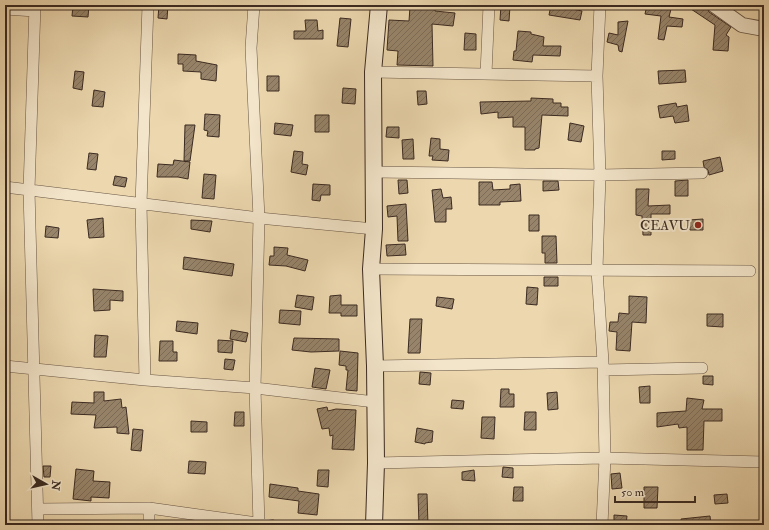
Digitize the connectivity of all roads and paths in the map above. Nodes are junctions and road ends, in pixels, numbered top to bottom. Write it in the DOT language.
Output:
graph roads {
  1 [pos="148,5"];
  2 [pos="254,5"];
  3 [pos="379,5"];
  4 [pos="489,5"];
  5 [pos="600,5"];
  6 [pos="714,5"];
  7 [pos="35,8"];
  8 [pos="5,9"];
  9 [pos="759,28"];
  10 [pos="373,72"];
  11 [pos="486,74"];
  12 [pos="597,76"];
  13 [pos="375,172"];
  14 [pos="702,173"];
  15 [pos="600,175"];
  16 [pos="5,187"];
  17 [pos="29,190"];
  18 [pos="141,204"];
  19 [pos="259,218"];
  20 [pos="374,229"];
  21 [pos="371,269"];
  22 [pos="597,270"];
  23 [pos="750,271"];
  24 [pos="5,366"];
  25 [pos="375,366"];
  26 [pos="603,366"];
  27 [pos="702,368"];
  28 [pos="34,369"];
  29 [pos="145,380"];
  30 [pos="255,388"];
  31 [pos="375,402"];
  32 [pos="605,458"];
  33 [pos="764,462"];
  34 [pos="376,464"];
  35 [pos="150,508"];
  36 [pos="38,509"];
  37 [pos="259,524"];
  38 [pos="38,525"];
  39 [pos="149,525"];
  40 [pos="271,525"];
  41 [pos="374,525"];
  42 [pos="602,525"];
  1 -- 18 [label="street"];
  2 -- 19 [label="street"];
  3 -- 10 [label="main road"];
  4 -- 11 [label="street"];
  5 -- 12 [label="street"];
  6 -- 9 [label="street"];
  7 -- 8 [label="street"];
  7 -- 17 [label="street"];
  10 -- 11 [label="street"];
  10 -- 13 [label="main road"];
  11 -- 12 [label="street"];
  12 -- 15 [label="street"];
  13 -- 15 [label="street"];
  13 -- 20 [label="main road"];
  14 -- 15 [label="street"];
  15 -- 22 [label="street"];
  16 -- 17 [label="street"];
  17 -- 18 [label="street"];
  17 -- 28 [label="street"];
  18 -- 19 [label="street"];
  18 -- 29 [label="street"];
  19 -- 20 [label="street"];
  19 -- 30 [label="street"];
  20 -- 21 [label="main road"];
  21 -- 22 [label="street"];
  21 -- 25 [label="main road"];
  22 -- 23 [label="street"];
  22 -- 26 [label="street"];
  24 -- 28 [label="street"];
  25 -- 26 [label="street"];
  25 -- 31 [label="main road"];
  26 -- 27 [label="street"];
  26 -- 32 [label="street"];
  28 -- 29 [label="street"];
  28 -- 36 [label="street"];
  29 -- 30 [label="street"];
  30 -- 31 [label="street"];
  30 -- 37 [label="street"];
  31 -- 34 [label="main road"];
  32 -- 33 [label="street"];
  32 -- 34 [label="street"];
  32 -- 42 [label="street"];
  34 -- 41 [label="main road"];
  35 -- 36 [label="street"];
  35 -- 37 [label="street"];
  35 -- 39 [label="street"];
  36 -- 38 [label="street"];
  37 -- 40 [label="street"];
}
